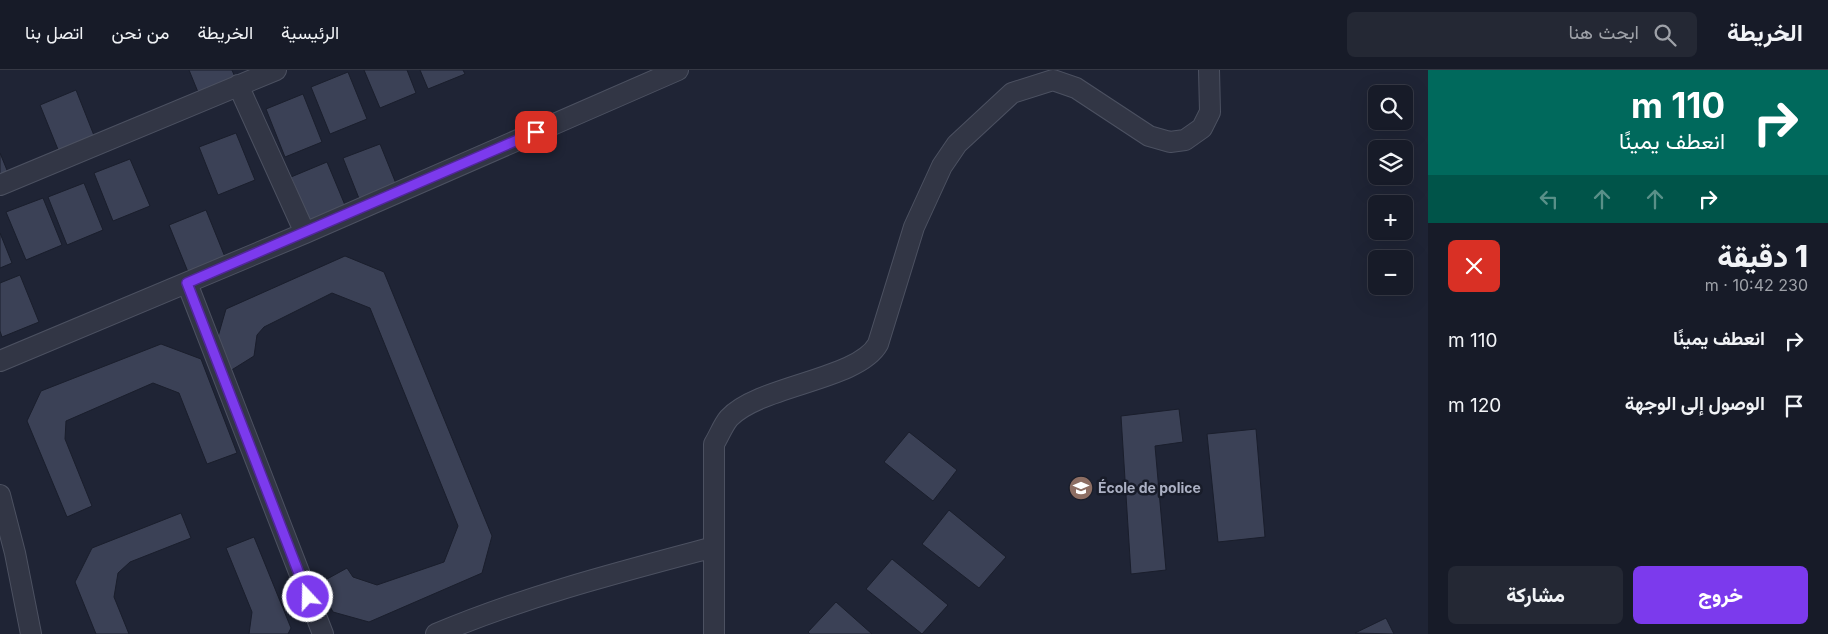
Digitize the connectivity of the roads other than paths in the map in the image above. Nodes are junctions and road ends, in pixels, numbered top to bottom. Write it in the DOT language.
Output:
graph roads {
  1 [pos="276,70"];
  2 [pos="678,70"];
  3 [pos="1209,70"];
  4 [pos="238,85"];
  5 [pos="0,185"];
  6 [pos="305,233"];
  7 [pos="187,283"];
  8 [pos="0,362"];
  9 [pos="0,494"];
  10 [pos="714,548"];
  11 [pos="31,634"];
  12 [pos="323,634"];
  13 [pos="436,634"];
  14 [pos="714,634"];
  1 -- 4 [label="street"];
  2 -- 6 [label="street"];
  3 -- 10 [label="street"];
  4 -- 5 [label="street"];
  4 -- 6 [label="street"];
  6 -- 7 [label="street"];
  7 -- 8 [label="street"];
  7 -- 12 [label="street"];
  9 -- 11 [label="street"];
  10 -- 13 [label="street"];
  10 -- 14 [label="street"];
}
